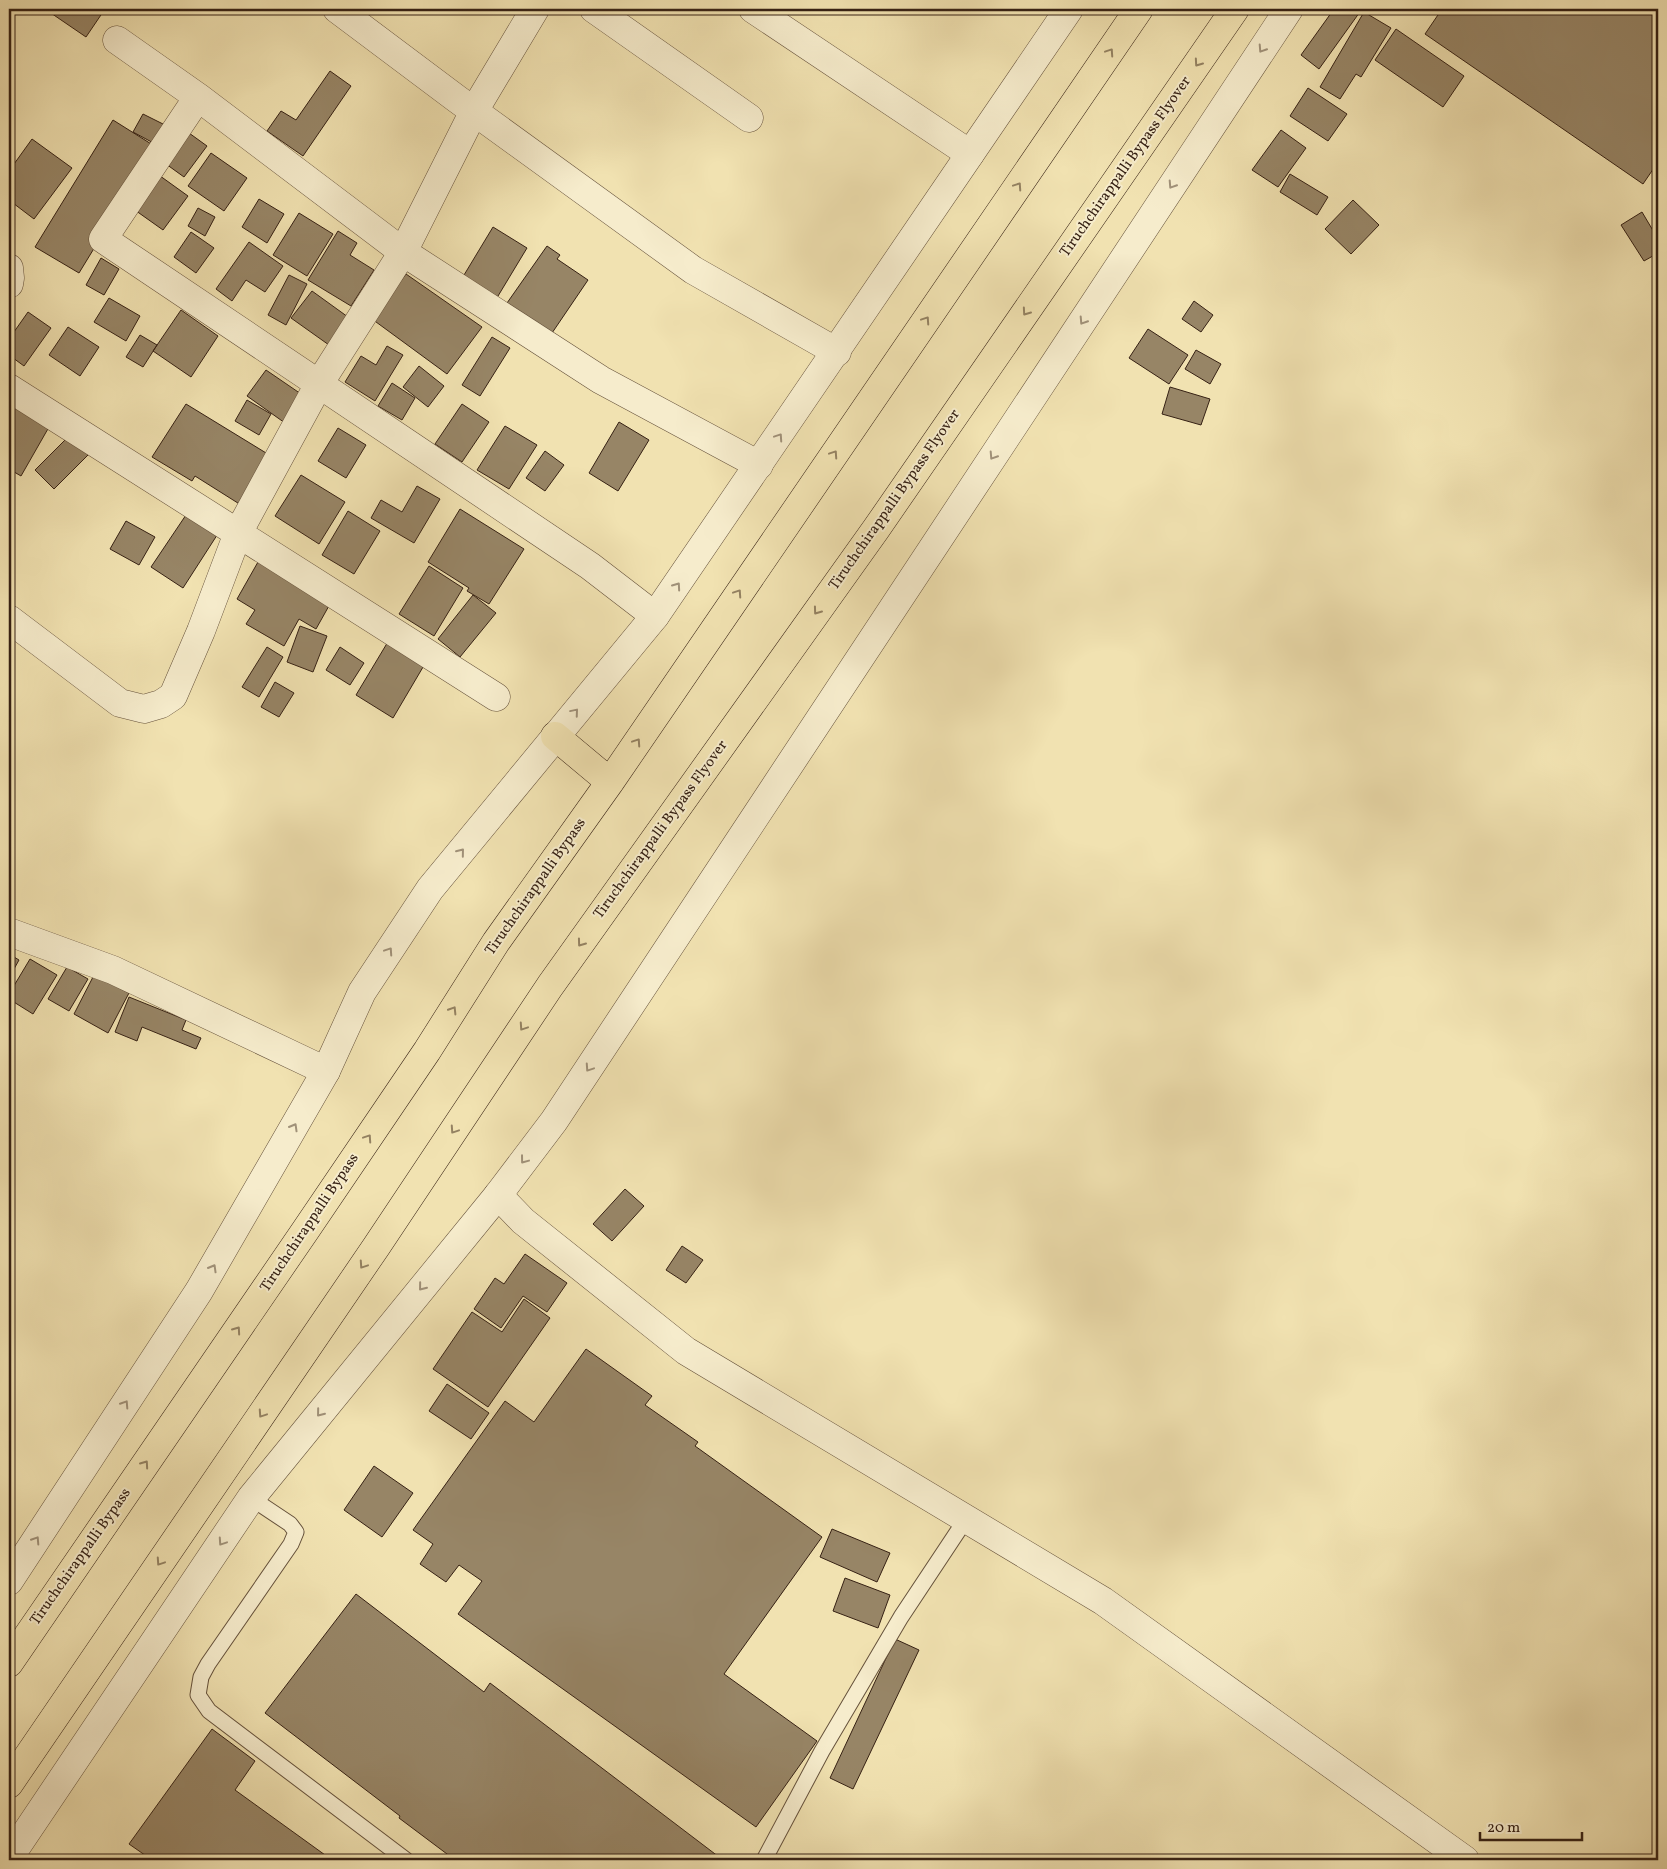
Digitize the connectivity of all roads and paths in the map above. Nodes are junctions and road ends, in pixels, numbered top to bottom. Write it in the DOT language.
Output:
graph roads {
  1 [pos="337,9"];
  2 [pos="535,9"];
  3 [pos="594,9"];
  4 [pos="753,9"];
  5 [pos="1069,9"];
  6 [pos="1139,9"];
  7 [pos="1235,9"];
  8 [pos="1288,9"];
  9 [pos="117,40"];
  10 [pos="198,97"];
  11 [pos="474,111"];
  12 [pos="749,118"];
  13 [pos="970,154"];
  14 [pos="403,252"];
  15 [pos="9,268"];
  16 [pos="9,284"];
  17 [pos="837,352"];
  18 [pos="319,384"];
  19 [pos="9,388"];
  20 [pos="759,466"];
  21 [pos="238,533"];
  22 [pos="655,616"];
  23 [pos="9,619"];
  24 [pos="496,697"];
  25 [pos="555,736"];
  26 [pos="610,782"];
  27 [pos="9,932"];
  28 [pos="326,1071"];
  29 [pos="498,1195"];
  30 [pos="251,1498"];
  31 [pos="966,1520"];
  32 [pos="9,1581"];
  33 [pos="9,1663"];
  34 [pos="9,1784"];
  35 [pos="9,1858"];
  36 [pos="406,1860"];
  37 [pos="764,1860"];
  38 [pos="1465,1860"];
  1 -- 11 [label="street"];
  2 -- 11 [label="street"];
  3 -- 12 [label="street"];
  4 -- 13 [label="street"];
  5 -- 13 [label="street"];
  26 -- 6 [label="highway, one-way"];
  7 -- 34 [label="highway, Tiruchchirappalli Bypass Flyover, one-way"];
  8 -- 29 [label="street, one-way"];
  9 -- 10 [label="street"];
  10 -- 14 [label="street"];
  10 -- 18 [label="street"];
  11 -- 14 [label="street"];
  11 -- 17 [label="street"];
  13 -- 17 [label="street"];
  14 -- 18 [label="street"];
  14 -- 20 [label="street"];
  15 -- 16 [label="street"];
  20 -- 17 [label="street, one-way"];
  18 -- 21 [label="street"];
  18 -- 22 [label="street"];
  19 -- 21 [label="street"];
  22 -- 20 [label="street, one-way"];
  21 -- 23 [label="street"];
  21 -- 24 [label="street"];
  25 -- 22 [label="street, one-way"];
  25 -- 26 [label="highway"];
  28 -- 25 [label="street, one-way"];
  33 -- 26 [label="highway, Tiruchchirappalli Bypass, one-way"];
  27 -- 28 [label="street"];
  32 -- 28 [label="street, one-way"];
  29 -- 30 [label="street, one-way"];
  29 -- 31 [label="street"];
  30 -- 35 [label="street, one-way"];
  30 -- 36 [label="lane"];
  31 -- 37 [label="lane"];
  31 -- 38 [label="street"];
}
